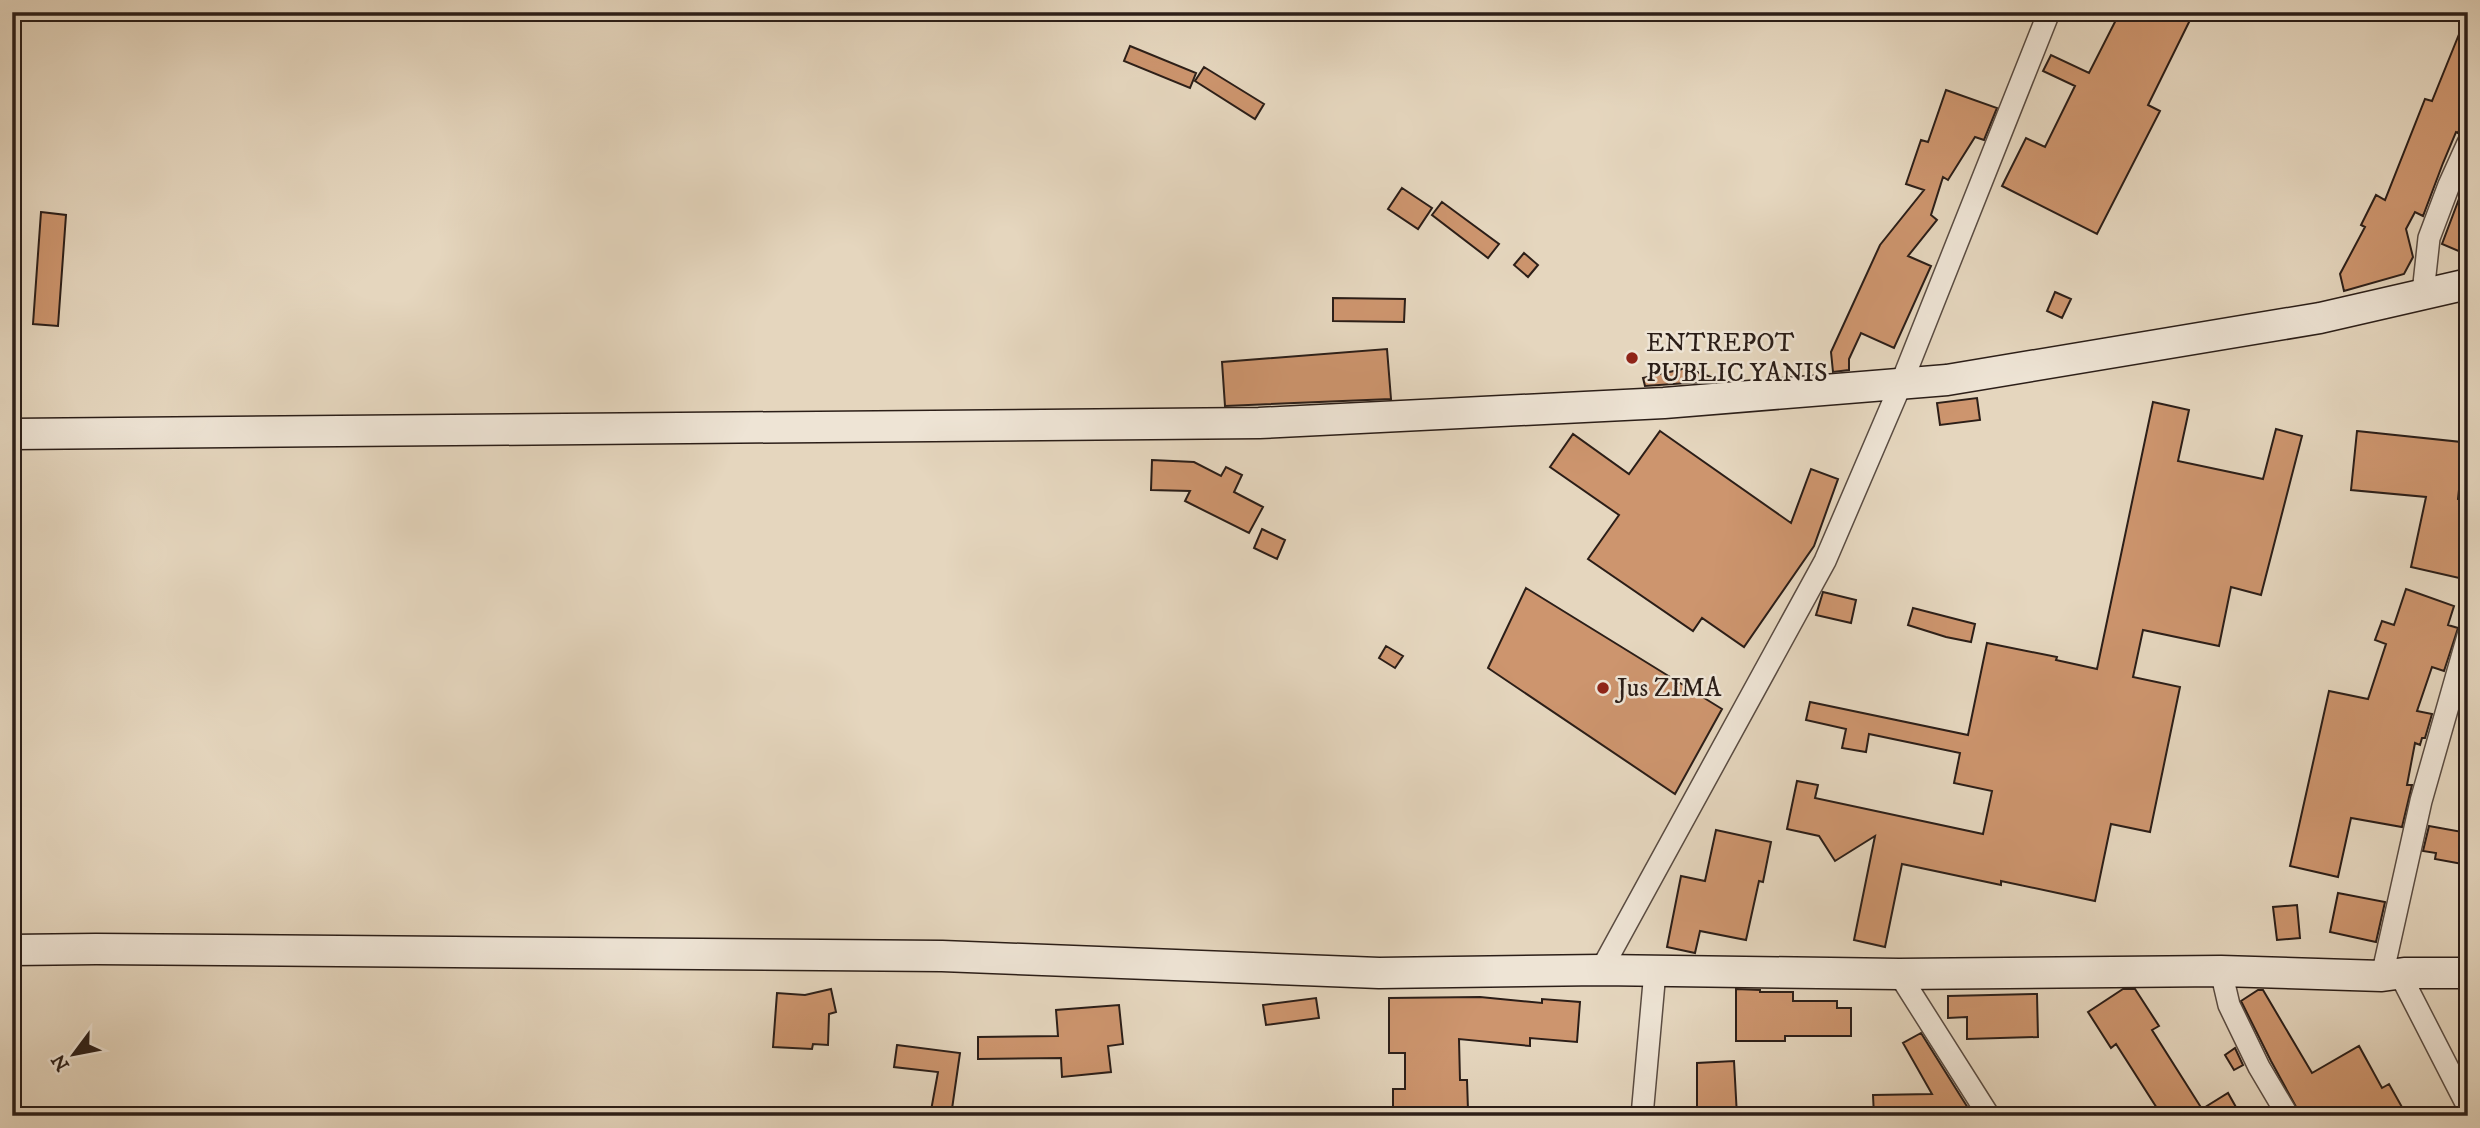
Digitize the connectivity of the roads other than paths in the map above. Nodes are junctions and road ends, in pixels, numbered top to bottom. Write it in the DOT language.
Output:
graph roads {
  1 [pos="2049,12"];
  2 [pos="2468,143"];
  3 [pos="2468,284"];
  4 [pos="2423,293"];
  5 [pos="1901,384"];
  6 [pos="12,434"];
  7 [pos="2468,636"];
  8 [pos="12,950"];
  9 [pos="1601,970"];
  10 [pos="1655,971"];
  11 [pos="2221,971"];
  12 [pos="2468,973"];
  13 [pos="1899,974"];
  14 [pos="2393,975"];
  15 [pos="2468,1107"];
  16 [pos="1642,1116"];
  17 [pos="1989,1116"];
  18 [pos="2288,1116"];
  1 -- 5 [label="street"];
  2 -- 4 [label="street"];
  3 -- 4 [label="main road"];
  4 -- 5 [label="main road"];
  5 -- 6 [label="main road"];
  5 -- 9 [label="street"];
  7 -- 14 [label="street"];
  8 -- 9 [label="main road"];
  9 -- 10 [label="main road"];
  10 -- 13 [label="main road"];
  10 -- 16 [label="street"];
  11 -- 13 [label="main road"];
  11 -- 14 [label="main road"];
  11 -- 18 [label="street"];
  12 -- 14 [label="main road"];
  13 -- 17 [label="street"];
  14 -- 15 [label="street"];
}
